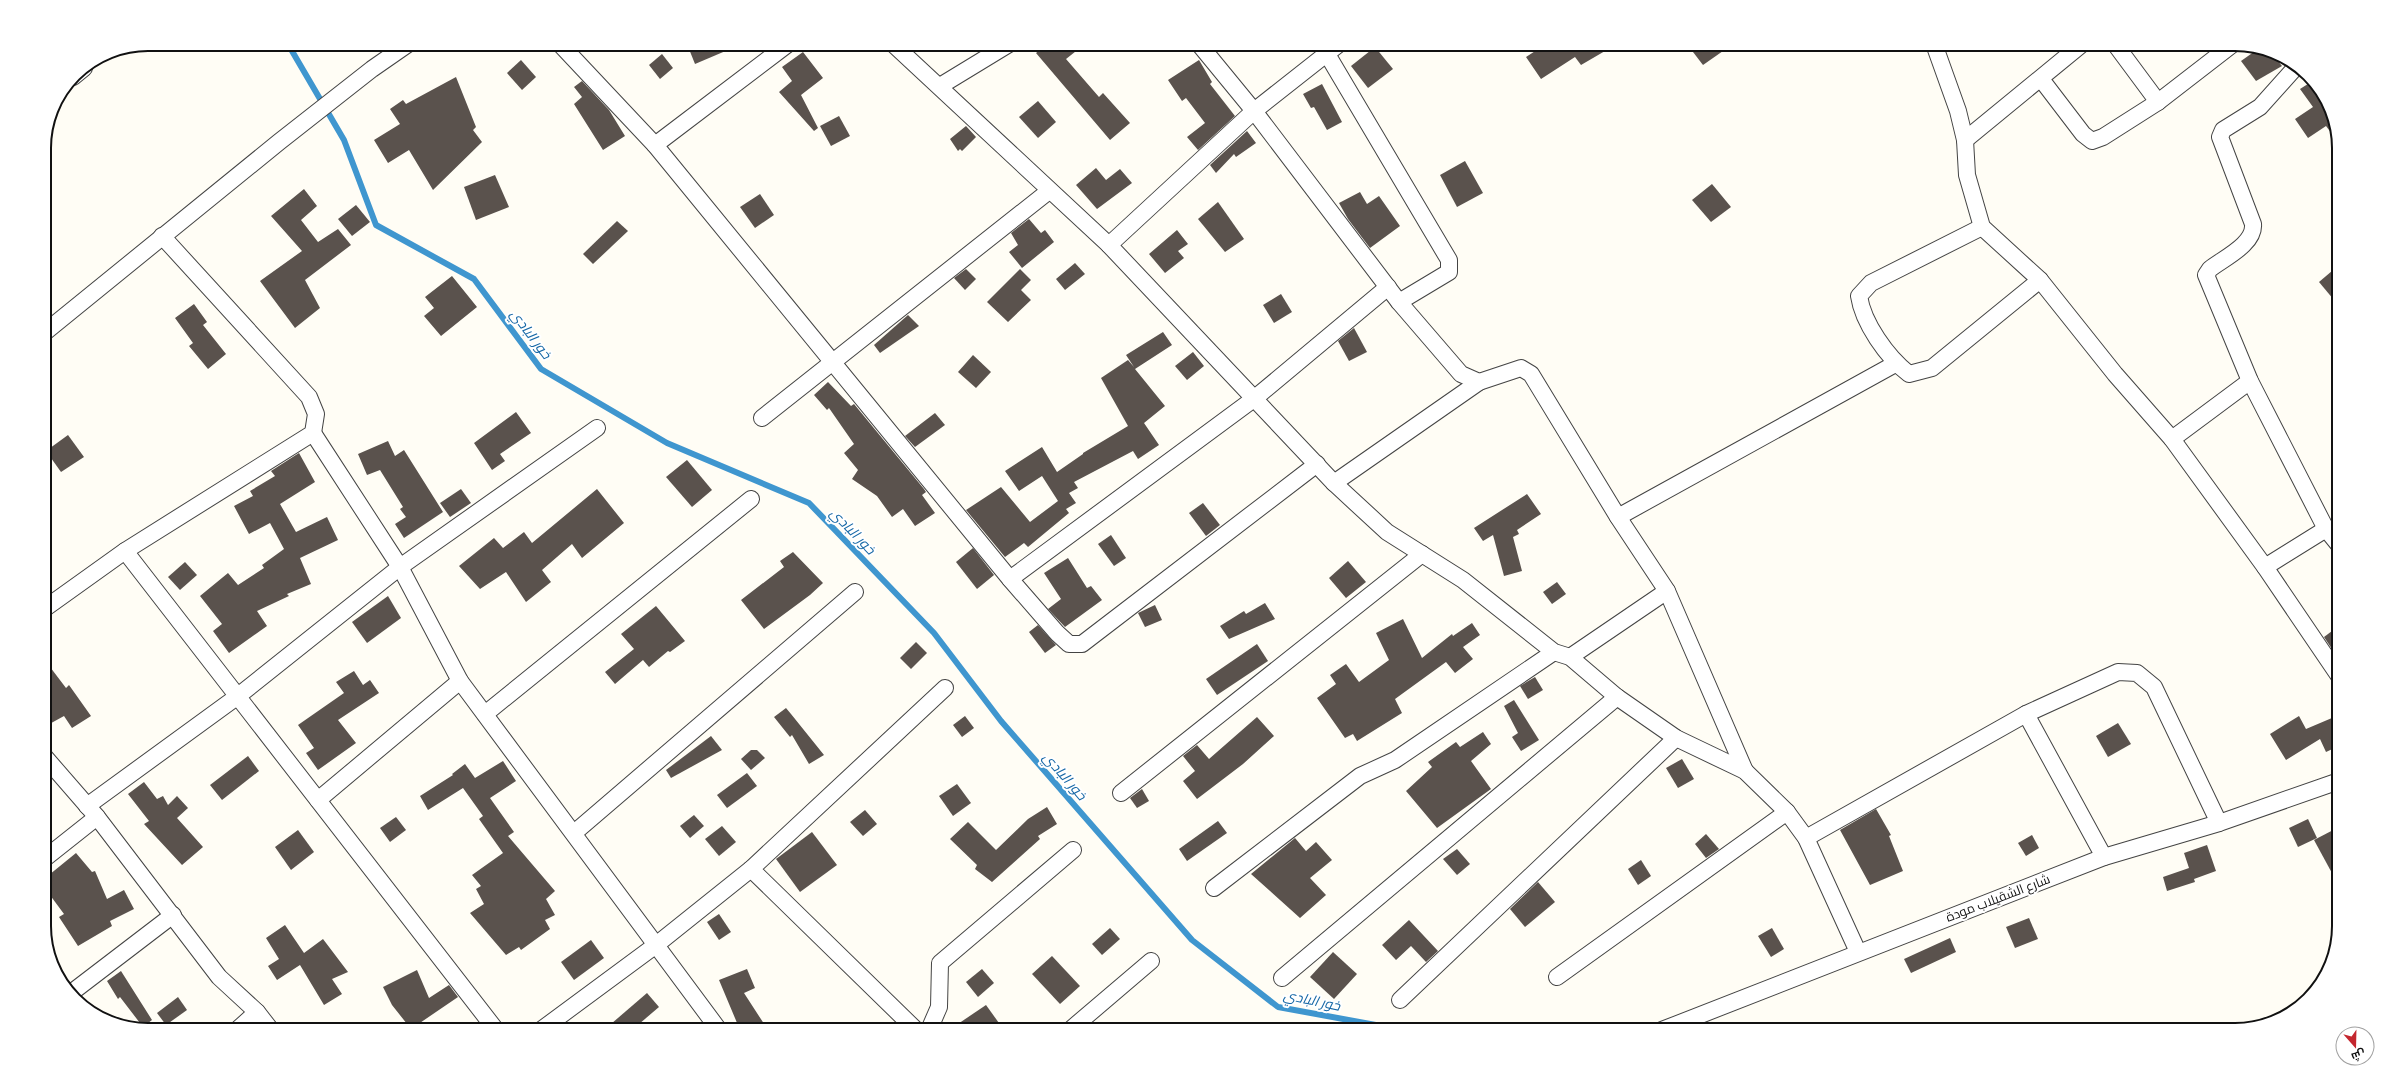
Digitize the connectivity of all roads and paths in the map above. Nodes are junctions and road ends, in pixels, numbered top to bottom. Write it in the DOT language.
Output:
graph roads {
  1 [pos="398,51"];
  2 [pos="567,51"];
  3 [pos="779,51"];
  4 [pos="901,51"];
  5 [pos="998,51"];
  6 [pos="1205,51"];
  7 [pos="1330,51"];
  8 [pos="1334,51"];
  9 [pos="1937,51"];
  10 [pos="2074,51"];
  11 [pos="2120,51"];
  12 [pos="2224,51"];
  13 [pos="2293,70"];
  14 [pos="2041,79"];
  15 [pos="940,86"];
  16 [pos="2158,102"];
  17 [pos="1254,111"];
  18 [pos="1965,140"];
  19 [pos="655,144"];
  20 [pos="1049,191"];
  21 [pos="1982,227"];
  22 [pos="162,236"];
  23 [pos="1109,245"];
  24 [pos="2040,280"];
  25 [pos="1388,287"];
  26 [pos="1399,302"];
  27 [pos="51,327"];
  28 [pos="833,364"];
  29 [pos="1895,364"];
  30 [pos="2250,381"];
  31 [pos="1480,382"];
  32 [pos="1255,398"];
  33 [pos="762,418"];
  34 [pos="597,428"];
  35 [pos="312,433"];
  36 [pos="2172,439"];
  37 [pos="1317,464"];
  38 [pos="1334,483"];
  39 [pos="751,499"];
  40 [pos="1618,517"];
  41 [pos="2326,529"];
  42 [pos="2332,536"];
  43 [pos="125,551"];
  44 [pos="1422,554"];
  45 [pos="400,567"];
  46 [pos="2265,567"];
  47 [pos="1010,579"];
  48 [pos="1667,591"];
  49 [pos="855,592"];
  50 [pos="51,604"];
  51 [pos="1554,652"];
  52 [pos="1570,657"];
  53 [pos="2332,666"];
  54 [pos="460,682"];
  55 [pos="945,688"];
  56 [pos="238,696"];
  57 [pos="1617,696"];
  58 [pos="485,714"];
  59 [pos="2026,714"];
  60 [pos="1676,738"];
  61 [pos="51,764"];
  62 [pos="1745,771"];
  63 [pos="2332,783"];
  64 [pos="1121,793"];
  65 [pos="318,800"];
  66 [pos="92,811"];
  67 [pos="1787,812"];
  68 [pos="2219,823"];
  69 [pos="574,832"];
  70 [pos="1806,838"];
  71 [pos="1073,850"];
  72 [pos="51,852"];
  73 [pos="2104,857"];
  74 [pos="751,868"];
  75 [pos="1214,888"];
  76 [pos="173,915"];
  77 [pos="656,945"];
  78 [pos="1858,952"];
  79 [pos="1151,961"];
  80 [pos="1557,977"];
  81 [pos="1282,978"];
  82 [pos="75,990"];
  83 [pos="1400,1000"];
  84 [pos="257,1012"];
  85 [pos="245,1023"];
  86 [pos="266,1023"];
  87 [pos="491,1023"];
  88 [pos="550,1023"];
  89 [pos="714,1023"];
  90 [pos="909,1023"];
  91 [pos="932,1023"];
  92 [pos="1078,1023"];
  93 [pos="1680,1023"];
  1 -- 22 [label="street"];
  2 -- 19 [label="street"];
  3 -- 19 [label="street"];
  4 -- 15 [label="street"];
  5 -- 15 [label="street"];
  6 -- 17 [label="street"];
  7 -- 17 [label="street"];
  8 -- 26 [label="street"];
  9 -- 18 [label="street"];
  10 -- 14 [label="street"];
  11 -- 16 [label="street"];
  12 -- 16 [label="street"];
  13 -- 30 [label="street"];
  14 -- 16 [label="street"];
  14 -- 18 [label="street"];
  15 -- 20 [label="street"];
  17 -- 23 [label="street"];
  17 -- 25 [label="street"];
  18 -- 21 [label="street"];
  19 -- 28 [label="street"];
  20 -- 23 [label="street"];
  20 -- 28 [label="street"];
  21 -- 24 [label="street"];
  21 -- 29 [label="street"];
  22 -- 27 [label="street"];
  22 -- 35 [label="street"];
  23 -- 32 [label="street"];
  24 -- 29 [label="street"];
  24 -- 36 [label="street"];
  25 -- 26 [label="street"];
  25 -- 32 [label="street"];
  26 -- 31 [label="street"];
  28 -- 33 [label="street"];
  28 -- 47 [label="street"];
  29 -- 40 [label="street"];
  30 -- 36 [label="street"];
  30 -- 41 [label="street"];
  31 -- 38 [label="street"];
  31 -- 40 [label="street"];
  32 -- 37 [label="street"];
  32 -- 47 [label="street"];
  34 -- 45 [label="street"];
  35 -- 43 [label="street"];
  35 -- 45 [label="street"];
  36 -- 46 [label="street"];
  37 -- 38 [label="street"];
  37 -- 47 [label="street"];
  38 -- 44 [label="street"];
  39 -- 58 [label="street"];
  40 -- 48 [label="street"];
  41 -- 42 [label="street"];
  41 -- 46 [label="street"];
  43 -- 50 [label="street"];
  43 -- 56 [label="street"];
  44 -- 51 [label="street"];
  44 -- 64 [label="street"];
  45 -- 54 [label="street"];
  45 -- 56 [label="street"];
  46 -- 53 [label="street"];
  48 -- 52 [label="street"];
  48 -- 62 [label="street"];
  49 -- 69 [label="street"];
  51 -- 52 [label="street"];
  51 -- 75 [label="street"];
  52 -- 57 [label="street"];
  54 -- 58 [label="street"];
  54 -- 65 [label="street"];
  55 -- 74 [label="street"];
  56 -- 65 [label="street"];
  56 -- 66 [label="street"];
  57 -- 60 [label="street"];
  57 -- 81 [label="street"];
  58 -- 69 [label="street"];
  59 -- 68 [label="street"];
  59 -- 70 [label="street"];
  59 -- 73 [label="street"];
  60 -- 62 [label="street"];
  60 -- 83 [label="street"];
  61 -- 66 [label="street"];
  62 -- 67 [label="street"];
  63 -- 68 [label="street, شارع الشقيلاب مودة"];
  65 -- 87 [label="street"];
  66 -- 72 [label="street"];
  66 -- 76 [label="street"];
  67 -- 70 [label="street"];
  67 -- 80 [label="street"];
  68 -- 73 [label="street, شارع الشقيلاب مودة"];
  69 -- 77 [label="street"];
  70 -- 78 [label="street"];
  71 -- 91 [label="street"];
  73 -- 78 [label="street, شارع الشقيلاب مودة"];
  74 -- 77 [label="street"];
  74 -- 90 [label="street"];
  76 -- 82 [label="street"];
  76 -- 84 [label="street"];
  77 -- 88 [label="street"];
  77 -- 89 [label="street"];
  78 -- 93 [label="street, شارع الشقيلاب مودة"];
  79 -- 92 [label="street"];
  84 -- 85 [label="street"];
  84 -- 86 [label="street"];
}
